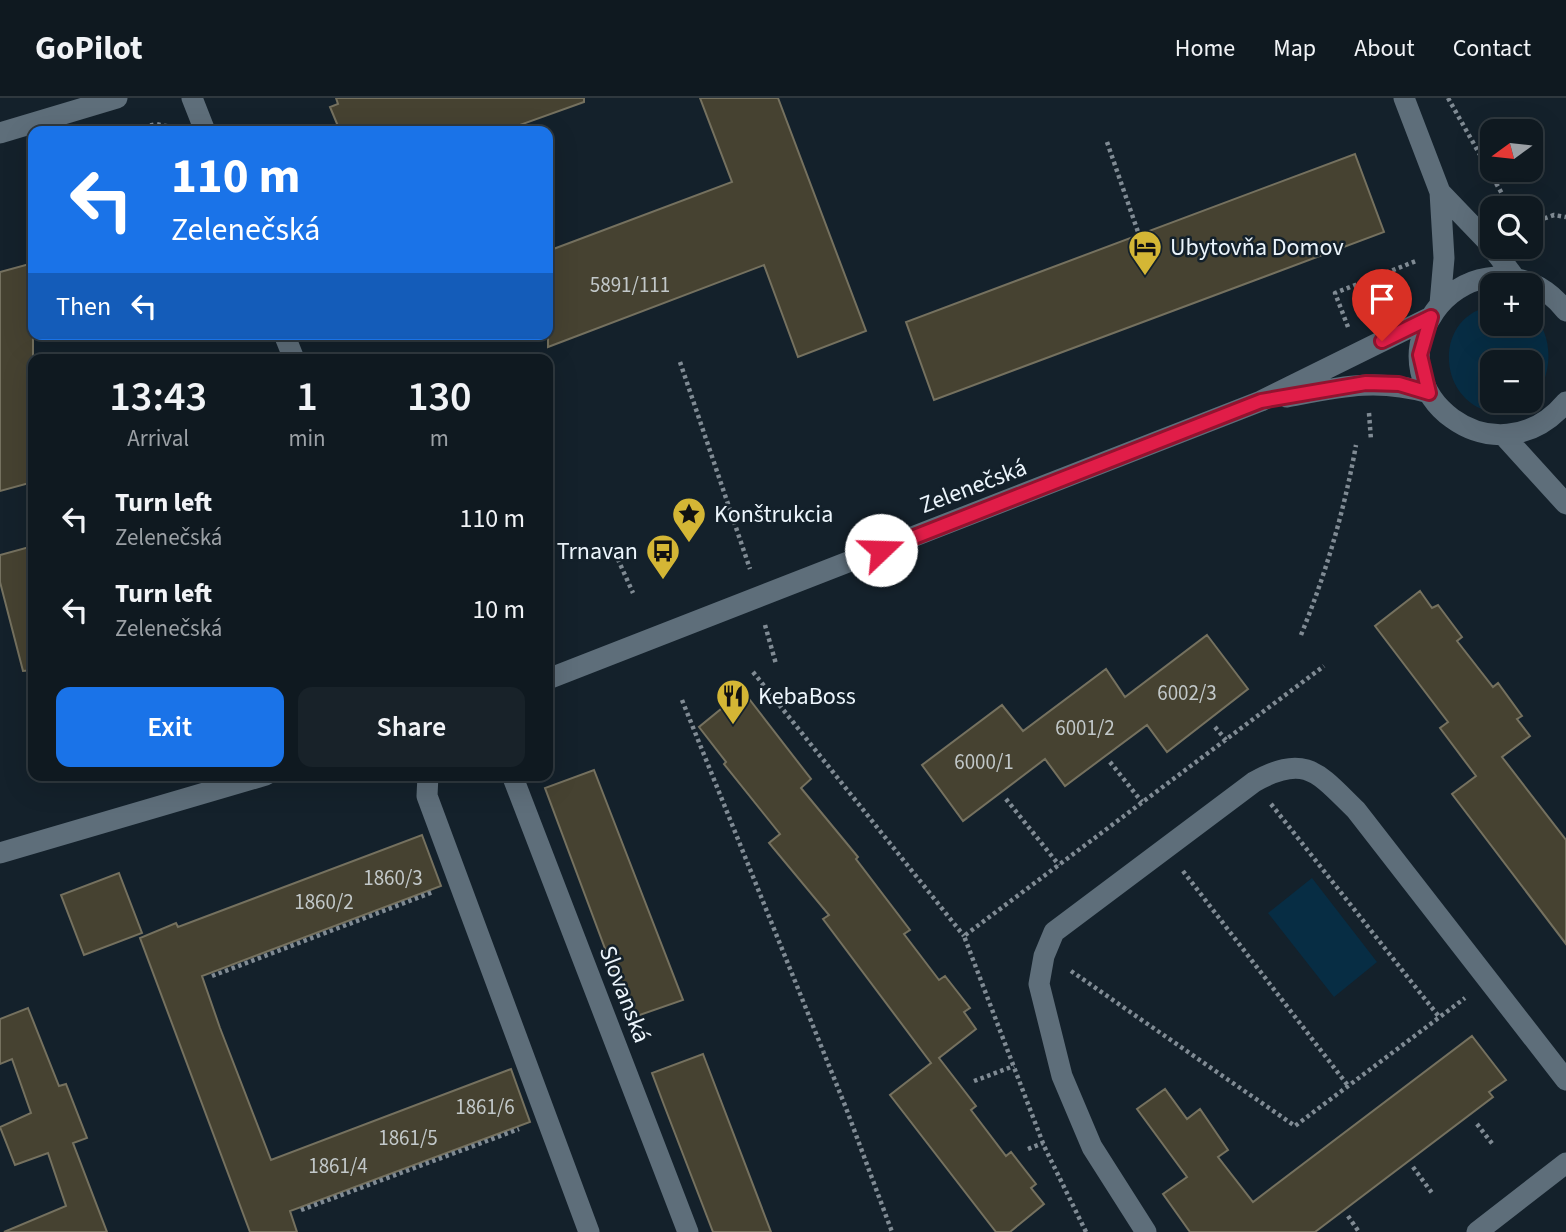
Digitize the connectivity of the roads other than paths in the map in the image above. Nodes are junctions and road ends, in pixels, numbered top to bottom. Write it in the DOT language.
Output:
graph roads {
  1 [pos="117,98"];
  2 [pos="192,98"];
  3 [pos="1404,98"];
  4 [pos="203,126"];
  5 [pos="0,133"];
  6 [pos="1440,192"];
  7 [pos="1511,273"];
  8 [pos="1480,280"];
  9 [pos="1557,289"];
  10 [pos="1435,310"];
  11 [pos="1566,311"];
  12 [pos="1429,393"];
  13 [pos="1261,401"];
  14 [pos="1566,402"];
  15 [pos="1504,436"];
  16 [pos="1566,504"];
  17 [pos="553,677"];
  18 [pos="246,781"];
  19 [pos="428,781"];
  20 [pos="514,781"];
  21 [pos="0,853"];
  22 [pos="1566,1080"];
  23 [pos="1566,1163"];
  24 [pos="589,1232"];
  25 [pos="688,1232"];
  26 [pos="1146,1232"];
  27 [pos="1477,1232"];
  1 -- 5 [label="street"];
  2 -- 4 [label="street"];
  3 -- 6 [label="street"];
  6 -- 7 [label="street"];
  6 -- 10 [label="street"];
  8 -- 10 [label="street, Zelenečská"];
  9 -- 11 [label="street, Zelenečská"];
  10 -- 12 [label="street"];
  10 -- 13 [label="street, Zelenečská"];
  12 -- 13 [label="street, Zelenečská"];
  12 -- 15 [label="street"];
  13 -- 17 [label="street, Zelenečská"];
  14 -- 15 [label="street"];
  15 -- 16 [label="street"];
  18 -- 21 [label="street"];
  19 -- 24 [label="street"];
  20 -- 25 [label="street, Slovanská"];
  22 -- 26 [label="street"];
  23 -- 27 [label="street"];
}
